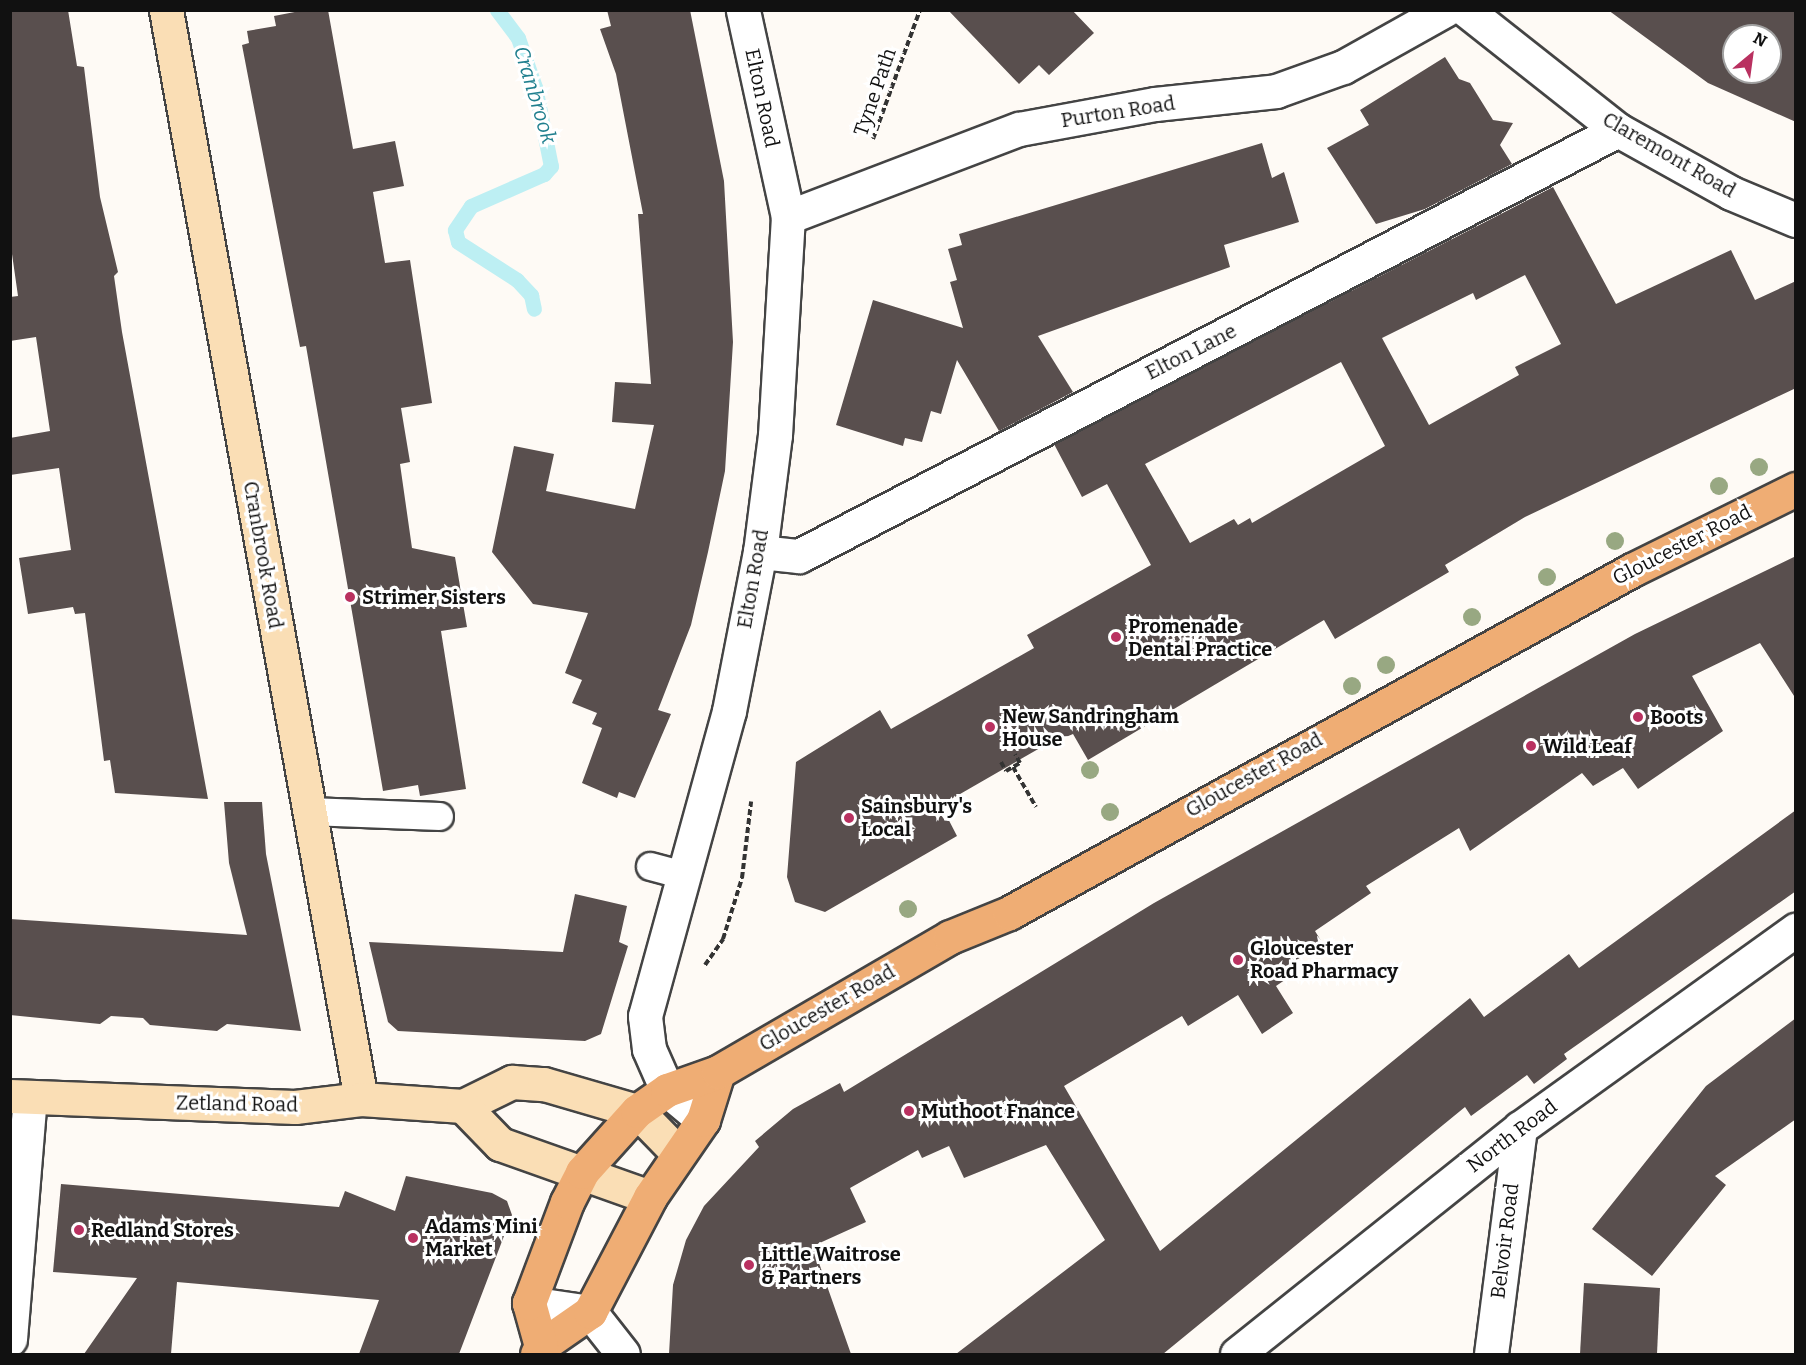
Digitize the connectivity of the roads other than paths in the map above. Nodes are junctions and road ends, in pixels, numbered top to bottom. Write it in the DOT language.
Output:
graph roads {
  1 [pos="166,10"];
  2 [pos="743,10"];
  3 [pos="1445,10"];
  4 [pos="1466,10"];
  5 [pos="1618,130"];
  6 [pos="788,218"];
  7 [pos="1796,220"];
  8 [pos="1796,489"];
  9 [pos="760,552"];
  10 [pos="309,812"];
  11 [pos="438,816"];
  12 [pos="650,866"];
  13 [pos="684,875"];
  14 [pos="1796,930"];
  15 [pos="718,1072"];
  16 [pos="667,1089"];
  17 [pos="20,1097"];
  18 [pos="360,1099"];
  19 [pos="463,1106"];
  20 [pos="637,1111"];
  21 [pos="703,1120"];
  22 [pos="1520,1128"];
  23 [pos="678,1153"];
  24 [pos="582,1172"];
  25 [pos="650,1197"];
  26 [pos="529,1303"];
  27 [pos="590,1312"];
  28 [pos="10,1339"];
  29 [pos="539,1350"];
  30 [pos="623,1354"];
  31 [pos="1237,1354"];
  32 [pos="1491,1354"];
  1 -- 10 [label="main road, Cranbrook Road"];
  2 -- 6 [label="street, Elton Road"];
  3 -- 6 [label="street, Purton Road"];
  4 -- 5 [label="street, Claremont Road"];
  5 -- 7 [label="street, Claremont Road"];
  5 -- 9 [label="street, Elton Lane"];
  6 -- 9 [label="street, Elton Road"];
  8 -- 15 [label="main road, Gloucester Road"];
  9 -- 13 [label="street, Elton Road"];
  10 -- 11 [label="lane"];
  10 -- 18 [label="main road, Cranbrook Road"];
  12 -- 13 [label="lane"];
  13 -- 16 [label="street, Elton Road"];
  14 -- 22 [label="street, North Road"];
  15 -- 16 [label="main road, Gloucester Road"];
  15 -- 21 [label="main road"];
  16 -- 20 [label="main road, Gloucester Road"];
  16 -- 21 [label="street, Elton Road"];
  17 -- 18 [label="main road, Zetland Road"];
  17 -- 28 [label="street"];
  18 -- 19 [label="main road, Zetland Road"];
  19 -- 20 [label="main road, Zetland Road"];
  19 -- 24 [label="main road"];
  20 -- 23 [label="main road, Zetland Road"];
  20 -- 24 [label="main road, Gloucester Road"];
  21 -- 23 [label="main road"];
  22 -- 31 [label="street, North Road"];
  22 -- 32 [label="street, Belvoir Road"];
  23 -- 25 [label="main road"];
  24 -- 25 [label="main road"];
  24 -- 26 [label="main road"];
  25 -- 27 [label="main road"];
  26 -- 27 [label="street"];
  26 -- 29 [label="main road"];
  27 -- 29 [label="main road"];
  27 -- 30 [label="street"];
}
